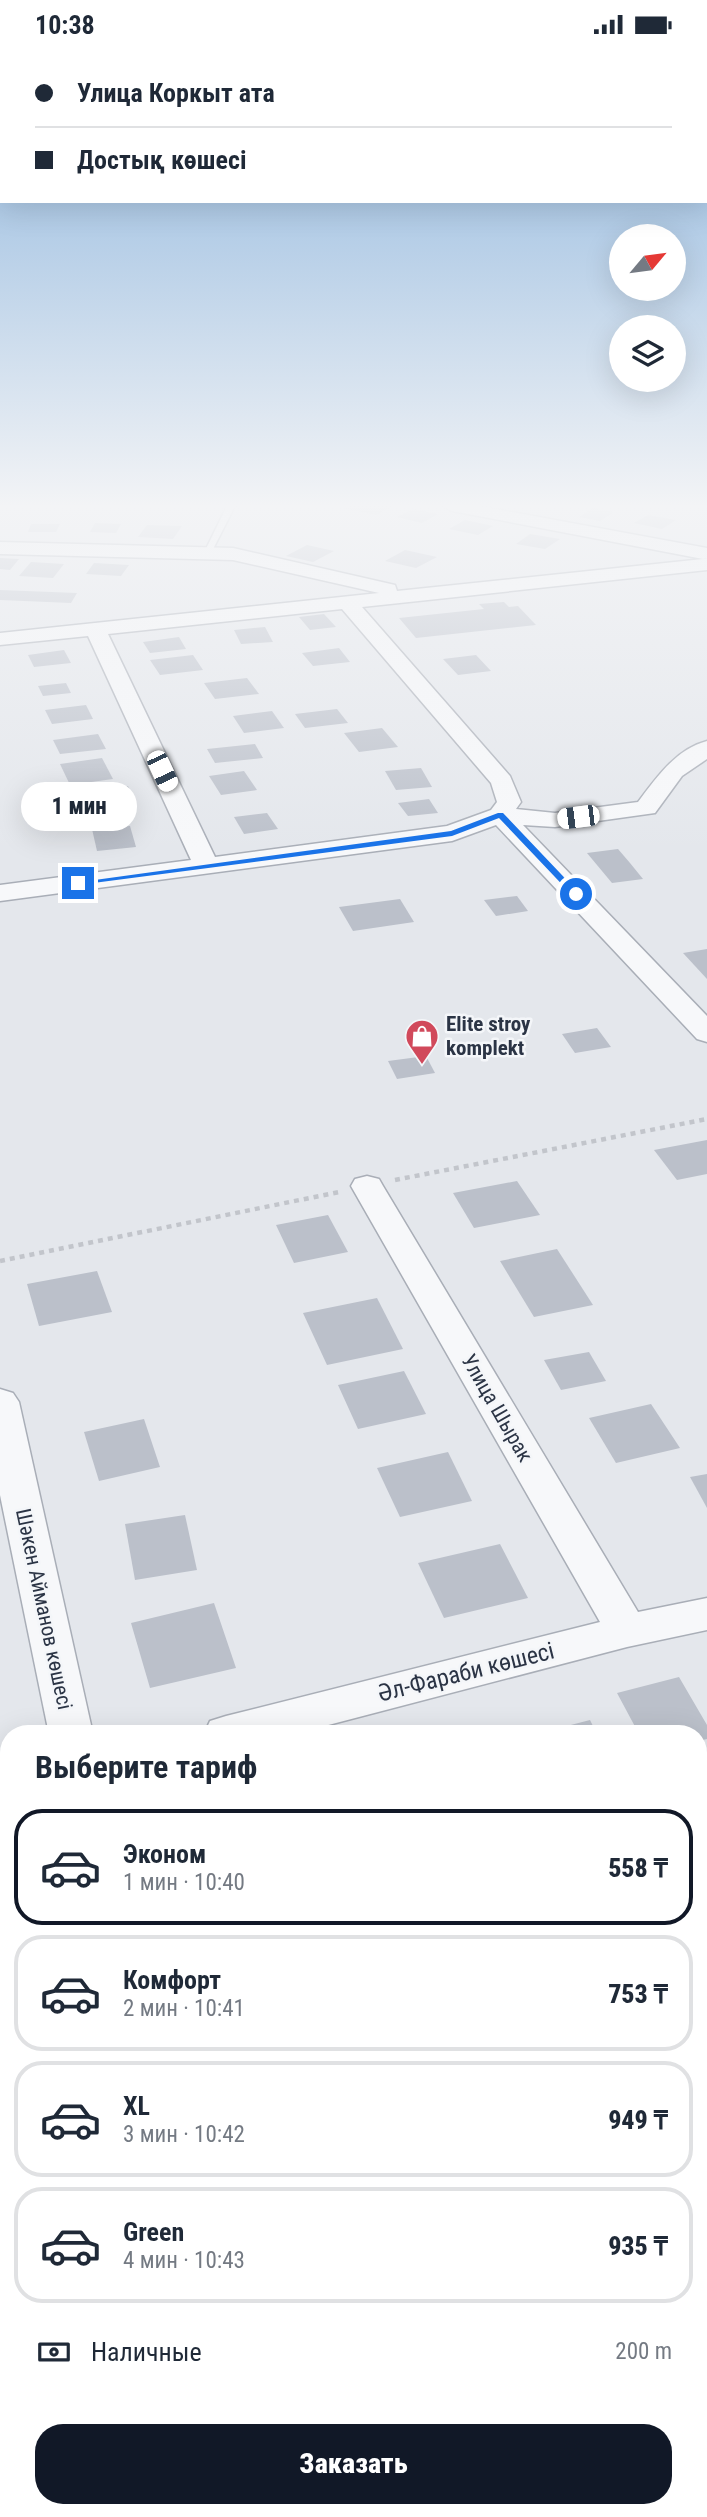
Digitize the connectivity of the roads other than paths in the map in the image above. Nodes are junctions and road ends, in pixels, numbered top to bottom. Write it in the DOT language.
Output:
graph roads {
  1 [pos="168,621"];
  2 [pos="364,621"];
  3 [pos="95,629"];
  4 [pos="0,639"];
  5 [pos="707,748"];
  6 [pos="500,815"];
  7 [pos="207,866"];
  8 [pos="0,893"];
  9 [pos="707,1033"];
  10 [pos="367,1186"];
  11 [pos="0,1402"];
  12 [pos="707,1614"];
  13 [pos="627,1631"];
  14 [pos="69,1725"];
  15 [pos="261,1725"];
  1 -- 3 [label="street"];
  2 -- 6 [label="street"];
  3 -- 4 [label="street"];
  3 -- 7 [label="street"];
  5 -- 6 [label="street"];
  6 -- 7 [label="street"];
  6 -- 9 [label="street"];
  7 -- 8 [label="street"];
  10 -- 13 [label="street, Улица Шырак"];
  11 -- 14 [label="street, Шәкен Айманов көшесі"];
  12 -- 13 [label="street, Әл-Фараби көшесі"];
  13 -- 15 [label="street, Әл-Фараби көшесі"];
}
